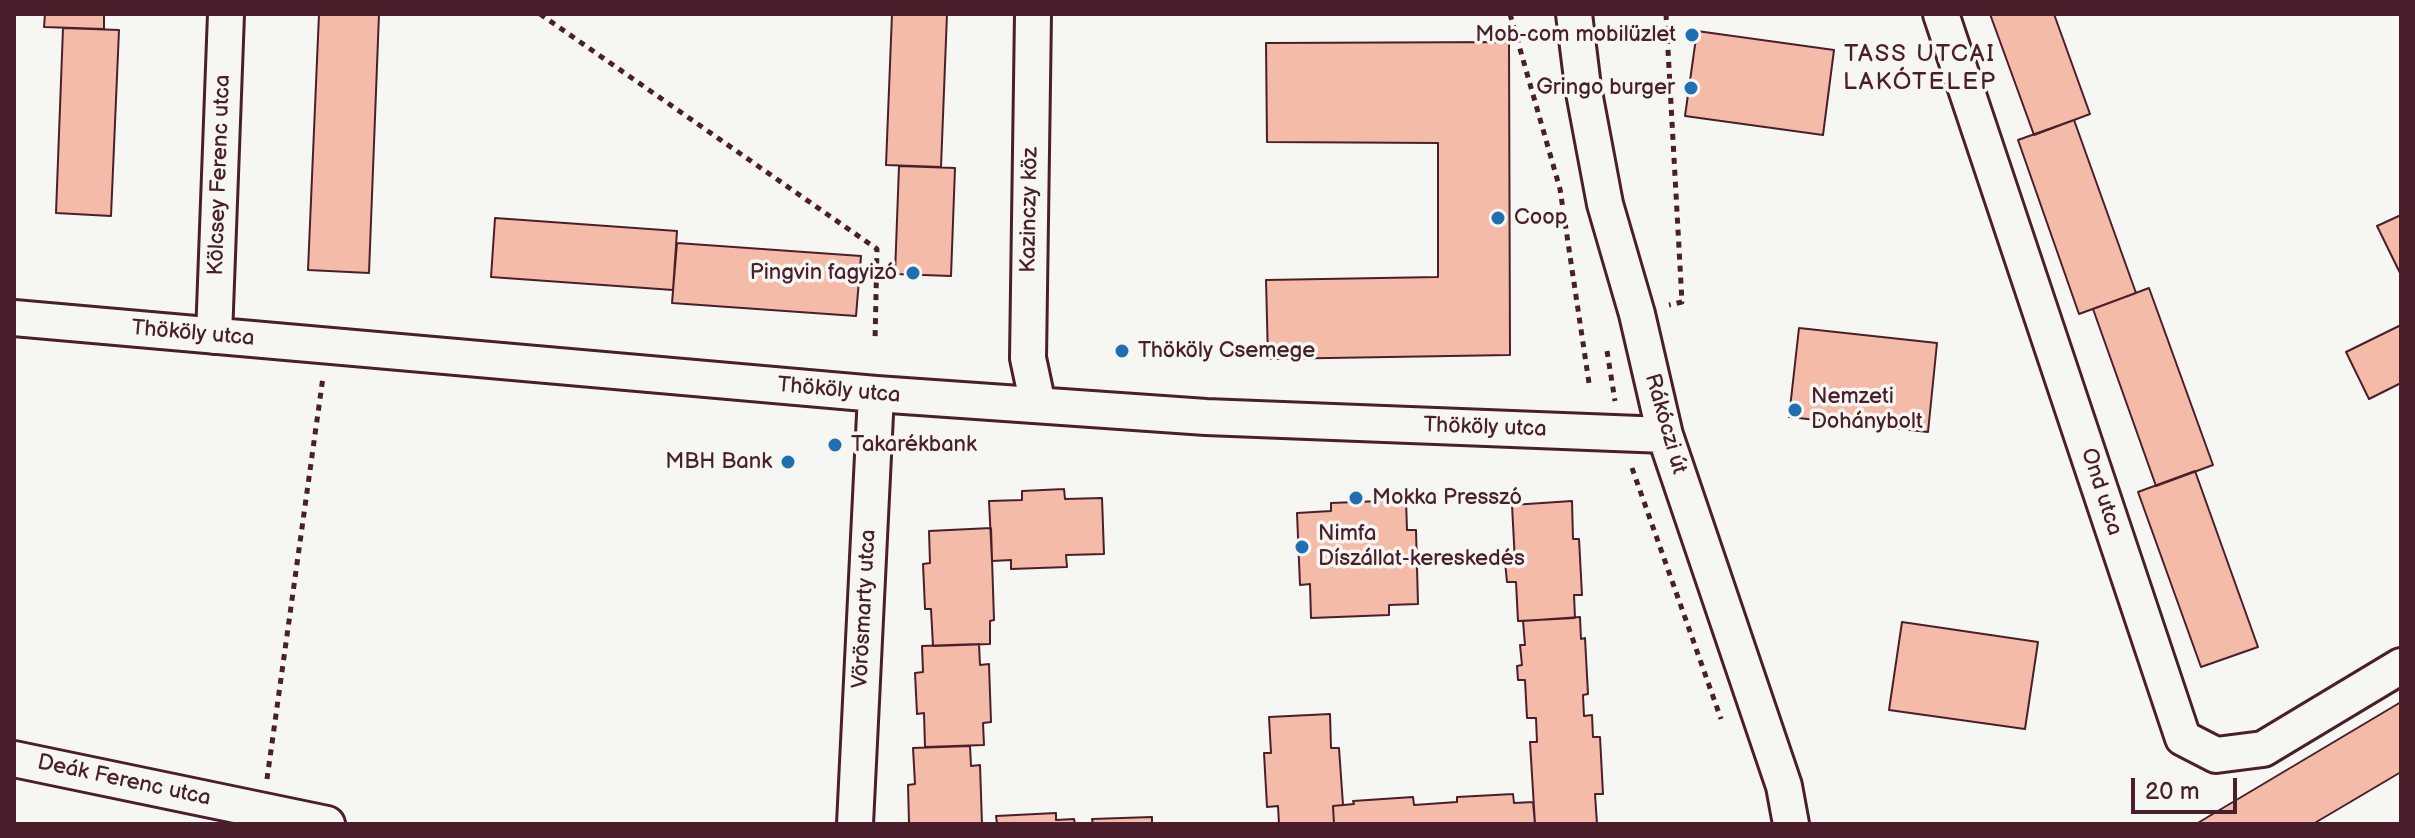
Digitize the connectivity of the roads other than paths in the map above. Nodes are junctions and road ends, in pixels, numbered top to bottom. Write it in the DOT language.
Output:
graph roads {
  1 [pos="226,14"];
  2 [pos="1033,14"];
  3 [pos="1574,14"];
  4 [pos="1941,14"];
  5 [pos="14,318"];
  6 [pos="214,336"];
  7 [pos="876,394"];
  8 [pos="1038,405"];
  9 [pos="1665,435"];
  10 [pos="2401,666"];
  11 [pos="14,759"];
  12 [pos="327,824"];
  13 [pos="855,824"];
  14 [pos="1791,824"];
  1 -- 6 [label="street, Kölcsey Ferenc utca"];
  2 -- 8 [label="street, Kazinczy köz"];
  3 -- 9 [label="street, Rákóczi út"];
  4 -- 10 [label="street, Ond utca"];
  5 -- 6 [label="street, Thököly utca"];
  6 -- 7 [label="street, Thököly utca"];
  7 -- 8 [label="street, Thököly utca"];
  7 -- 13 [label="street, Vörösmarty utca"];
  8 -- 9 [label="street, Thököly utca"];
  9 -- 14 [label="street, Rákóczi út"];
  11 -- 12 [label="street, Deák Ferenc utca"];
}
